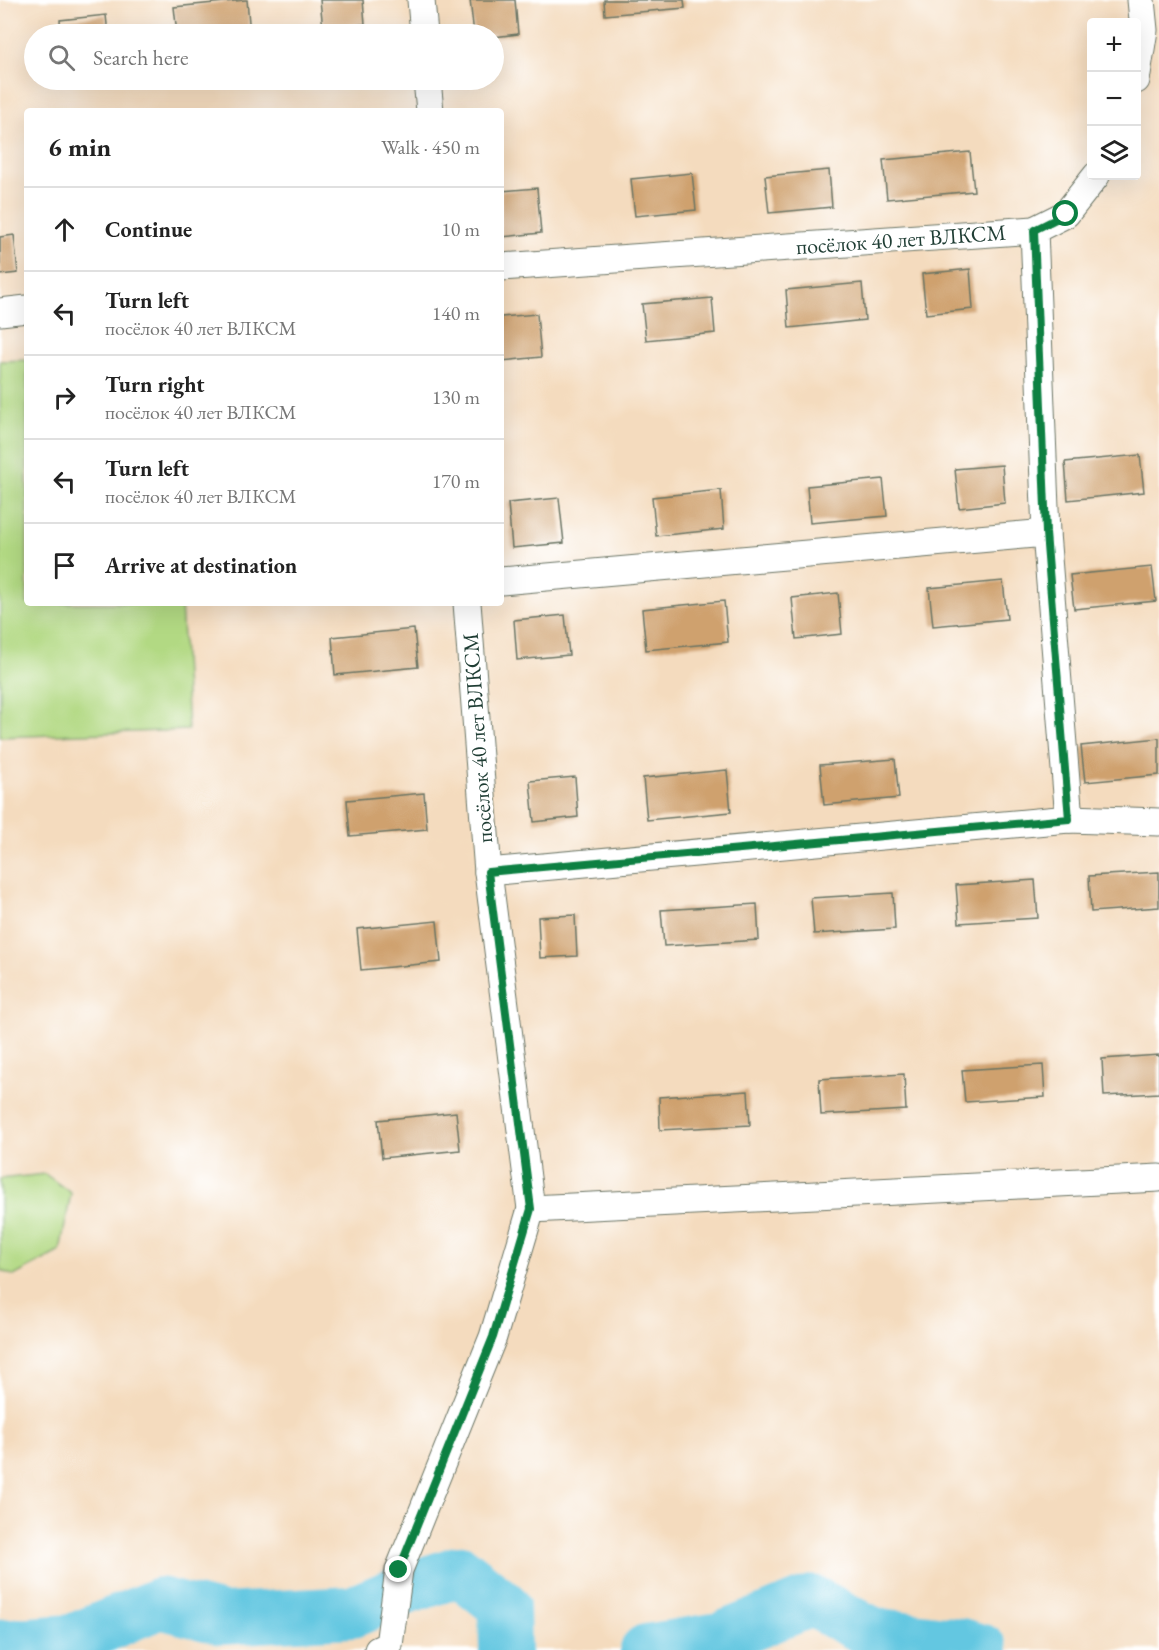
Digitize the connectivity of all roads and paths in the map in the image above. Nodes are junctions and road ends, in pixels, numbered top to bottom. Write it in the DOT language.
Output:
graph roads {
  1 [pos="421,0"];
  2 [pos="1141,0"];
  3 [pos="423,24"];
  4 [pos="1138,72"];
  5 [pos="428,90"];
  6 [pos="430,108"];
  7 [pos="1093,180"];
  8 [pos="1034,230"];
  9 [pos="504,267"];
  10 [pos="24,309"];
  11 [pos="0,312"];
  12 [pos="1046,533"];
  13 [pos="504,581"];
  14 [pos="467,606"];
  15 [pos="1069,819"];
  16 [pos="1159,822"];
  17 [pos="488,872"];
  18 [pos="1159,1178"];
  19 [pos="531,1209"];
  20 [pos="383,1647"];
  1 -- 3 [label="street"];
  2 -- 4 [label="street"];
  5 -- 6 [label="street"];
  7 -- 8 [label="street"];
  8 -- 9 [label="street, посёлок 40 лет ВЛКСМ"];
  8 -- 12 [label="street, посёлок 40 лет ВЛКСМ"];
  10 -- 11 [label="street"];
  12 -- 13 [label="street"];
  12 -- 15 [label="street, посёлок 40 лет ВЛКСМ"];
  14 -- 17 [label="street, посёлок 40 лет ВЛКСМ"];
  15 -- 16 [label="street, посёлок 40 лет ВЛКСМ"];
  15 -- 17 [label="street, посёлок 40 лет ВЛКСМ"];
  17 -- 19 [label="street, посёлок 40 лет ВЛКСМ"];
  18 -- 19 [label="street"];
  19 -- 20 [label="street, посёлок 40 лет ВЛКСМ"];
}
